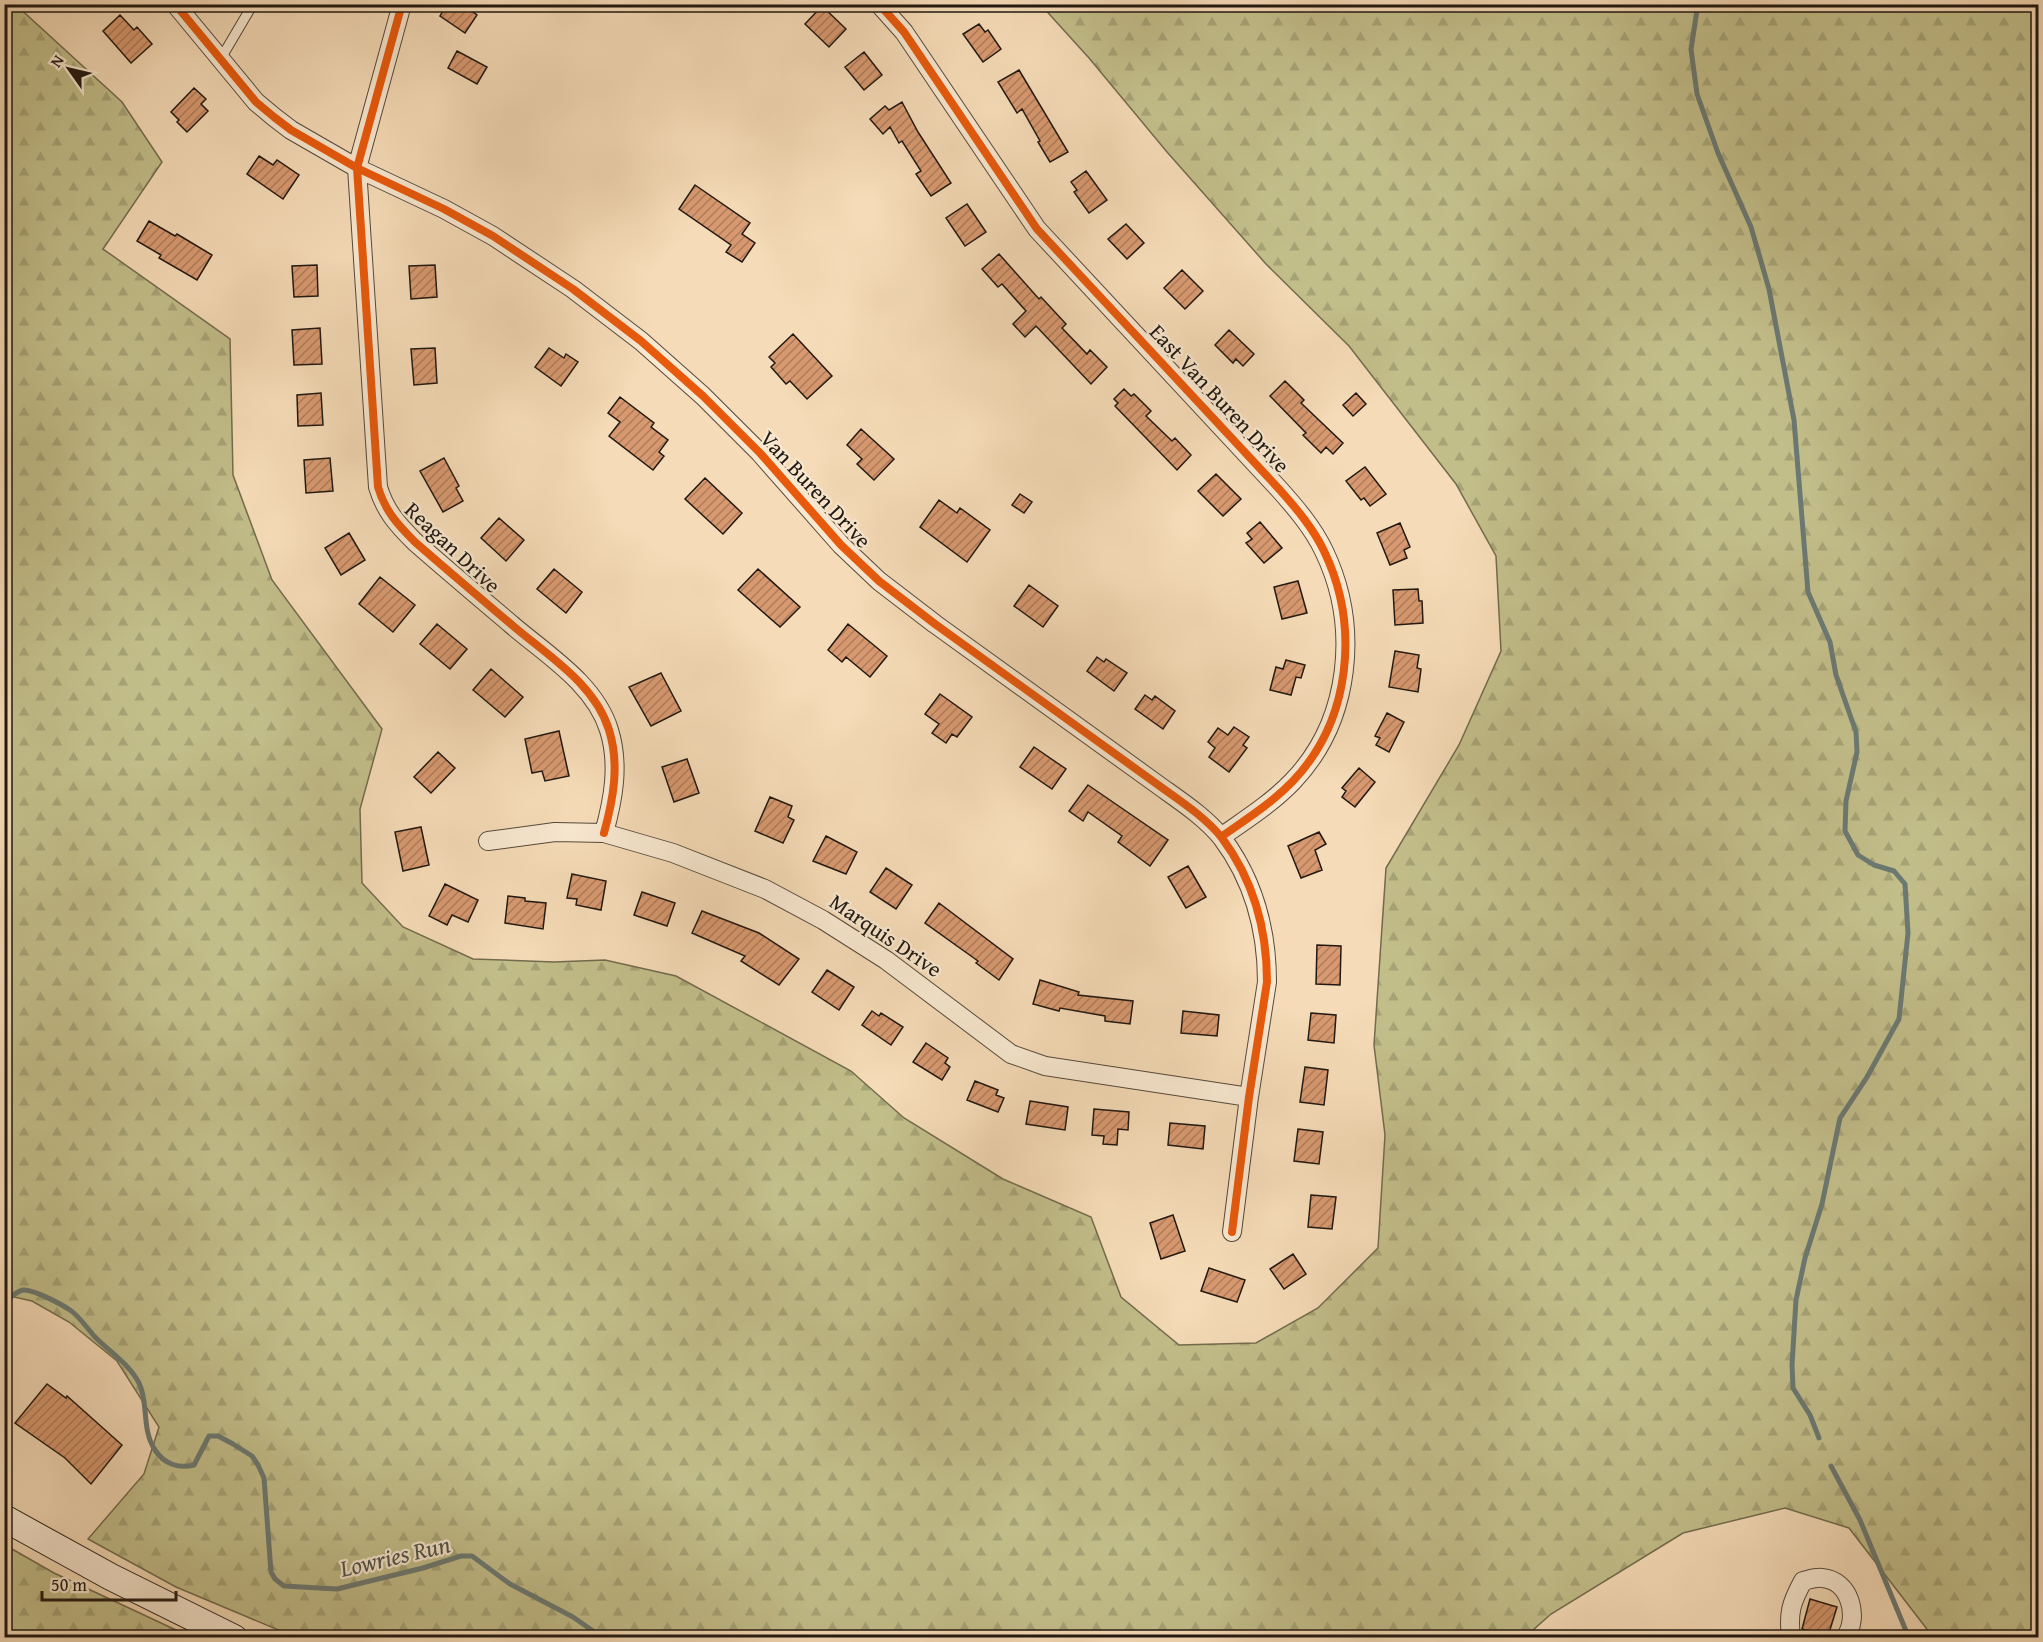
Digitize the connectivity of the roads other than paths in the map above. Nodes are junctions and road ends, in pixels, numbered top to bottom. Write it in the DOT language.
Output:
graph roads {
  1 [pos="175,4"];
  2 [pos="253,4"];
  3 [pos="402,4"];
  4 [pos="879,4"];
  5 [pos="220,60"];
  6 [pos="357,168"];
  7 [pos="604,834"];
  8 [pos="1221,837"];
  9 [pos="488,842"];
  10 [pos="1249,1097"];
  11 [pos="1232,1232"];
  12 [pos="4,1518"];
  13 [pos="234,1638"];
  14 [pos="1791,1638"];
  15 [pos="1845,1638"];
  1 -- 5 [label="street, Van Buren Drive"];
  2 -- 5 [label="lane"];
  3 -- 6 [label="street, Reagan Drive"];
  4 -- 8 [label="street, East Van Buren Drive"];
  5 -- 6 [label="street, Van Buren Drive"];
  6 -- 7 [label="street, Reagan Drive"];
  6 -- 8 [label="street, Van Buren Drive"];
  7 -- 9 [label="street, Marquis Drive"];
  7 -- 10 [label="street, Marquis Drive"];
  8 -- 10 [label="street, Van Buren Drive"];
  10 -- 11 [label="street"];
  12 -- 13 [label="street"];
  14 -- 15 [label="street"];
}
